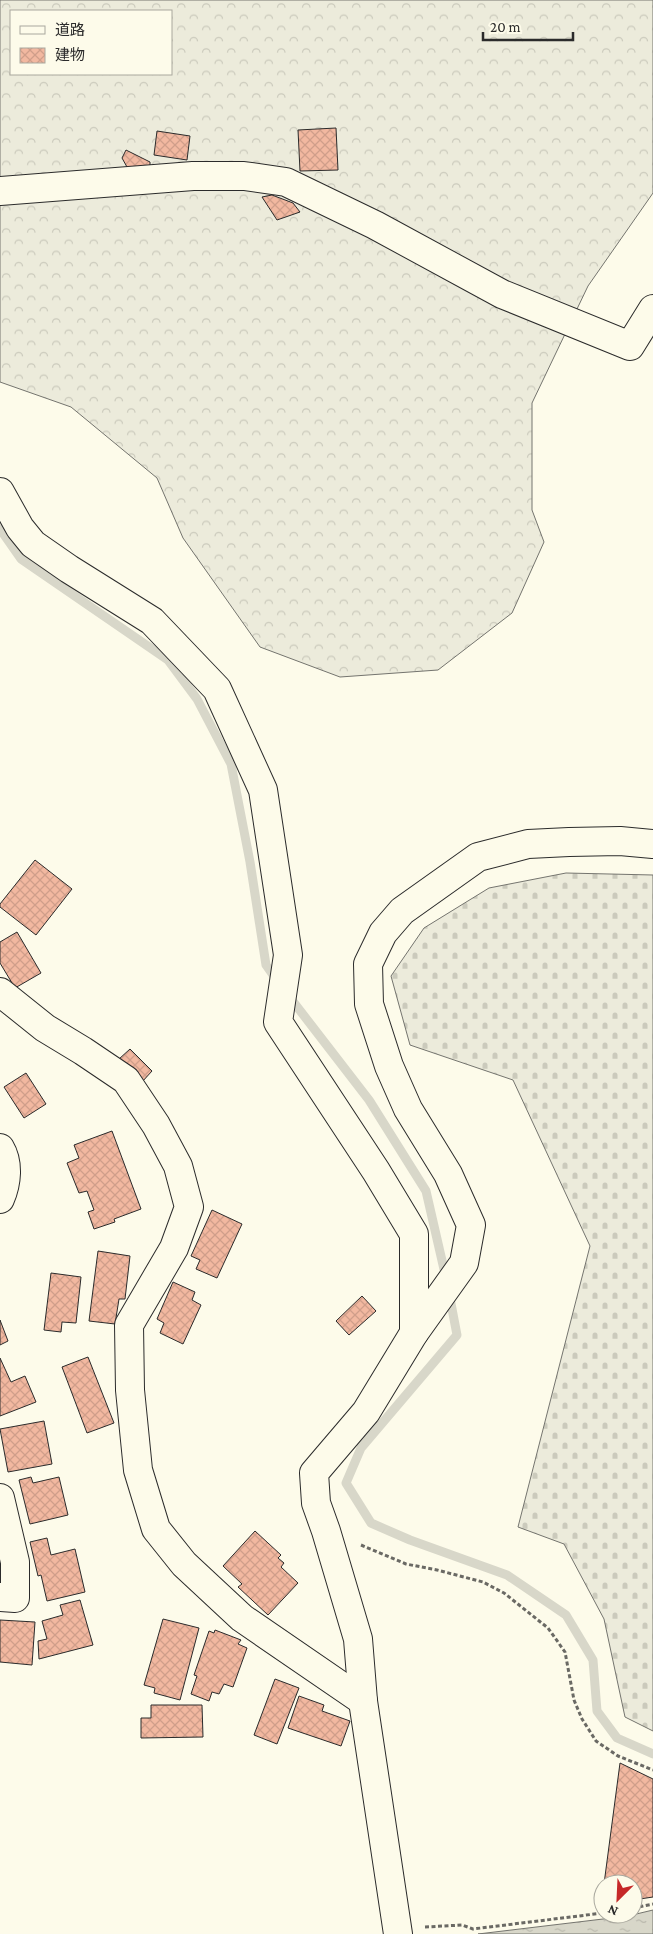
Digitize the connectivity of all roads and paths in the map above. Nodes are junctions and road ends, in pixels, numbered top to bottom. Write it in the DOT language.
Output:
graph roads {
  1 [pos="0,191"];
  2 [pos="653,309"];
  3 [pos="0,492"];
  4 [pos="653,844"];
  5 [pos="0,992"];
  6 [pos="0,1148"];
  7 [pos="0,1199"];
  8 [pos="414,1333"];
  9 [pos="0,1498"];
  10 [pos="326,1530"];
  11 [pos="0,1597"];
  12 [pos="363,1701"];
  13 [pos="653,1770"];
  14 [pos="593,1914"];
  15 [pos="397,1931"];
  1 -- 2 [label="street"];
  3 -- 8 [label="street"];
  4 -- 8 [label="street"];
  5 -- 12 [label="street"];
  6 -- 7 [label="street"];
  8 -- 10 [label="street"];
  9 -- 11 [label="street"];
  10 -- 12 [label="street"];
  10 -- 13 [label="path"];
  12 -- 15 [label="street"];
  14 -- 15 [label="path"];
}
